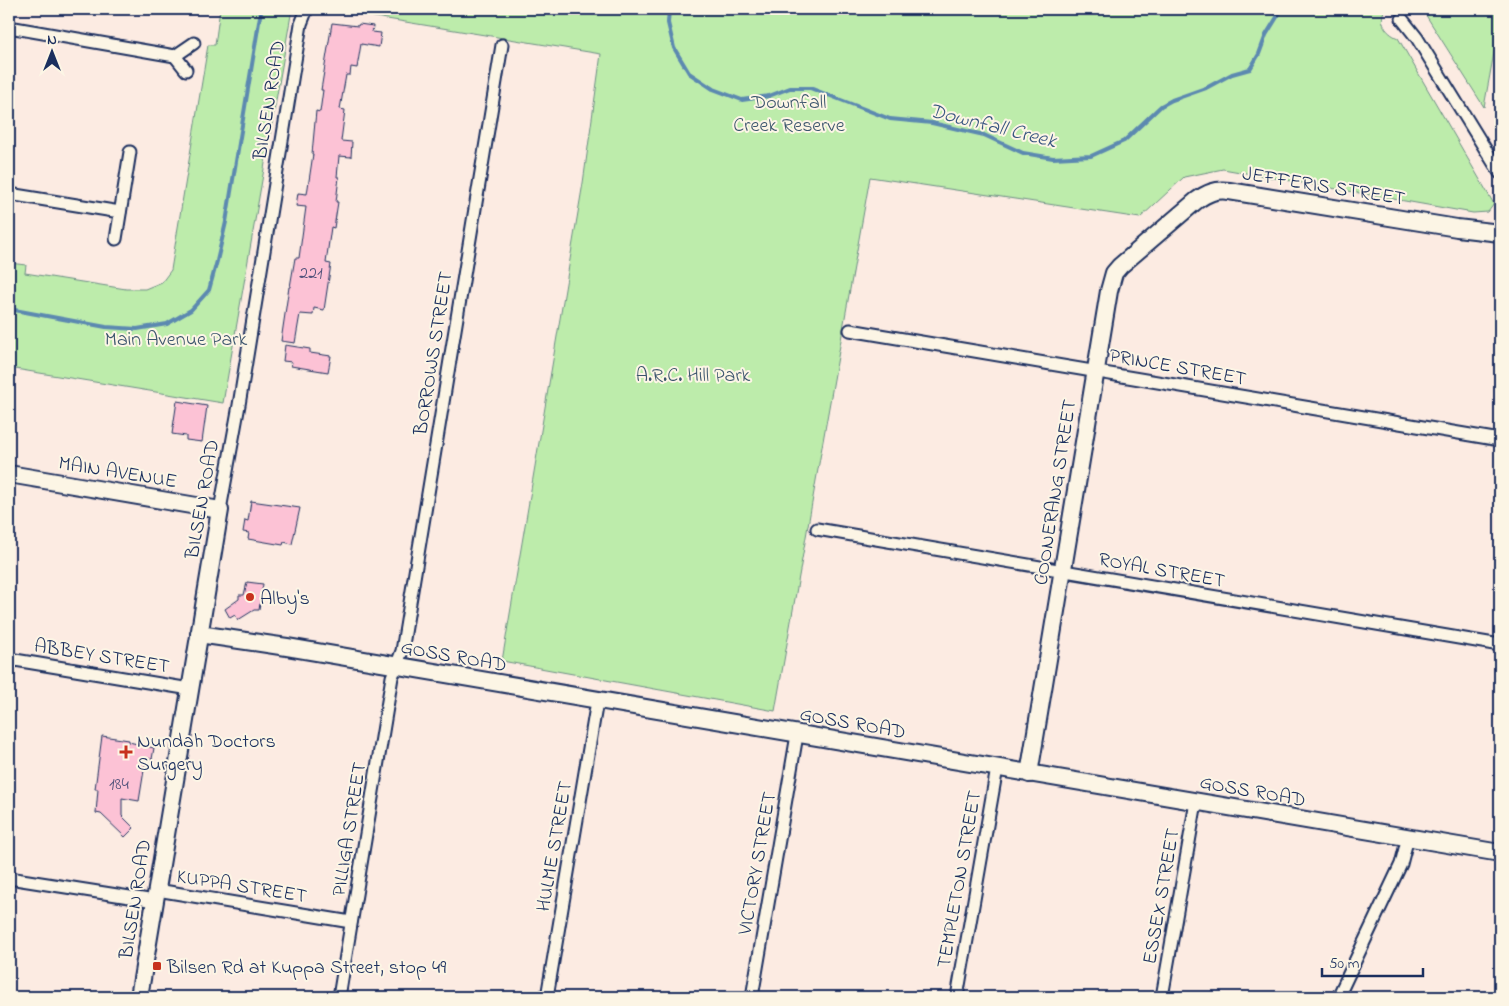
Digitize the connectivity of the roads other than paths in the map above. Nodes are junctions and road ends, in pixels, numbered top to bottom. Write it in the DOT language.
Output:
graph roads {
  1 [pos="307,9"];
  2 [pos="1402,19"];
  3 [pos="9,27"];
  4 [pos="194,43"];
  5 [pos="502,45"];
  6 [pos="175,56"];
  7 [pos="186,70"];
  8 [pos="130,152"];
  9 [pos="1500,172"];
  10 [pos="9,194"];
  11 [pos="120,212"];
  12 [pos="1500,233"];
  13 [pos="1155,236"];
  14 [pos="116,239"];
  15 [pos="850,330"];
  16 [pos="1096,371"];
  17 [pos="1500,440"];
  18 [pos="9,474"];
  19 [pos="220,510"];
  20 [pos="817,529"];
  21 [pos="1062,571"];
  22 [pos="199,634"];
  23 [pos="1500,645"];
  24 [pos="9,659"];
  25 [pos="396,667"];
  26 [pos="190,689"];
  27 [pos="597,701"];
  28 [pos="797,735"];
  29 [pos="997,768"];
  30 [pos="1029,774"];
  31 [pos="1196,802"];
  32 [pos="1408,837"];
  33 [pos="1500,853"];
  34 [pos="9,878"];
  35 [pos="156,896"];
  36 [pos="351,922"];
  37 [pos="139,997"];
  38 [pos="339,997"];
  39 [pos="547,997"];
  40 [pos="752,997"];
  41 [pos="957,997"];
  42 [pos="1162,997"];
  43 [pos="1338,997"];
  1 -- 19 [label="street, BILSEN ROAD"];
  2 -- 9 [label="street"];
  3 -- 6 [label="street"];
  4 -- 6 [label="street"];
  5 -- 25 [label="street, BORROWS STREET"];
  6 -- 7 [label="street"];
  8 -- 11 [label="street"];
  10 -- 11 [label="street"];
  11 -- 14 [label="street"];
  12 -- 13 [label="street, JEFFERIS STREET"];
  13 -- 16 [label="street, COONERANG STREET"];
  15 -- 16 [label="street, PRINCE STREET"];
  16 -- 17 [label="street, PRINCE STREET"];
  16 -- 21 [label="street, COONERANG STREET"];
  18 -- 19 [label="street, MAIN AVENUE"];
  19 -- 22 [label="street, BILSEN ROAD"];
  20 -- 21 [label="street, ROYAL STREET"];
  21 -- 23 [label="street, ROYAL STREET"];
  21 -- 30 [label="street, COONERANG STREET"];
  22 -- 25 [label="street, GOSS ROAD"];
  22 -- 26 [label="street, BILSEN ROAD"];
  24 -- 26 [label="street, ABBEY STREET"];
  25 -- 27 [label="street, GOSS ROAD"];
  25 -- 36 [label="street, PILLIGA STREET"];
  26 -- 35 [label="street, BILSEN ROAD"];
  27 -- 28 [label="street, GOSS ROAD"];
  27 -- 39 [label="street, HULME STREET"];
  28 -- 29 [label="street, GOSS ROAD"];
  28 -- 40 [label="street, VICTORY STREET"];
  29 -- 30 [label="street, GOSS ROAD"];
  29 -- 41 [label="street, TEMPLETON STREET"];
  30 -- 31 [label="street, GOSS ROAD"];
  31 -- 32 [label="street, GOSS ROAD"];
  31 -- 42 [label="street, ESSEX STREET"];
  32 -- 33 [label="street, GOSS ROAD"];
  32 -- 43 [label="street"];
  34 -- 35 [label="street, KUPPA STREET"];
  35 -- 36 [label="street, KUPPA STREET"];
  35 -- 37 [label="street, BILSEN ROAD"];
  36 -- 38 [label="street, PILLIGA STREET"];
}
